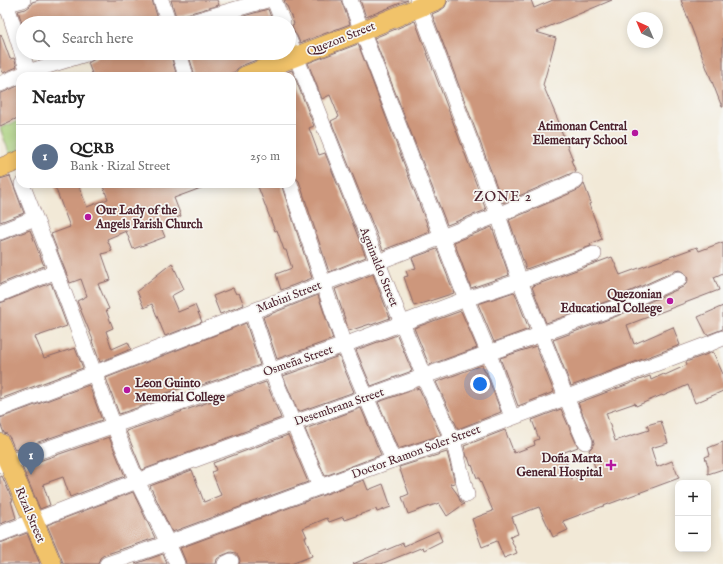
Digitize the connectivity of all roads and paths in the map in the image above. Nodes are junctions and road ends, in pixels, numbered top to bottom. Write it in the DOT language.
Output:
graph roads {
  1 [pos="162,0"];
  2 [pos="267,0"];
  3 [pos="274,0"];
  4 [pos="350,0"];
  5 [pos="425,2"];
  6 [pos="8,4"];
  7 [pos="221,6"];
  8 [pos="167,16"];
  9 [pos="202,16"];
  10 [pos="280,16"];
  11 [pos="16,31"];
  12 [pos="362,32"];
  13 [pos="296,57"];
  14 [pos="24,60"];
  15 [pos="67,60"];
  16 [pos="181,60"];
  17 [pos="288,60"];
  18 [pos="28,72"];
  19 [pos="185,72"];
  20 [pos="258,72"];
  21 [pos="16,77"];
  22 [pos="0,84"];
  23 [pos="576,181"];
  24 [pos="24,188"];
  25 [pos="291,188"];
  26 [pos="498,215"];
  27 [pos="35,218"];
  28 [pos="0,232"];
  29 [pos="443,237"];
  30 [pos="594,254"];
  31 [pos="377,262"];
  32 [pos="56,271"];
  33 [pos="679,279"];
  34 [pos="520,281"];
  35 [pos="323,284"];
  36 [pos="0,294"];
  37 [pos="466,299"];
  38 [pos="252,312"];
  39 [pos="402,323"];
  40 [pos="541,335"];
  41 [pos="723,338"];
  42 [pos="344,345"];
  43 [pos="489,354"];
  44 [pos="271,370"];
  45 [pos="95,373"];
  46 [pos="424,377"];
  47 [pos="367,397"];
  48 [pos="566,397"];
  49 [pos="0,409"];
  50 [pos="512,417"];
  51 [pos="294,423"];
  52 [pos="114,426"];
  53 [pos="453,440"];
  54 [pos="585,442"];
  55 [pos="0,443"];
  56 [pos="393,460"];
  57 [pos="4,464"];
  58 [pos="137,481"];
  59 [pos="320,486"];
  60 [pos="467,495"];
  61 [pos="33,521"];
  62 [pos="0,534"];
  63 [pos="168,543"];
  64 [pos="52,564"];
  65 [pos="107,564"];
  66 [pos="178,564"];
  1 -- 8 [label="street"];
  2 -- 7 [label="street"];
  3 -- 10 [label="street"];
  4 -- 12 [label="street"];
  5 -- 12 [label="main road, Quezon Street"];
  5 -- 26 [label="street"];
  6 -- 11 [label="street"];
  7 -- 9 [label="street"];
  12 -- 13 [label="main road, Quezon Street"];
  12 -- 29 [label="street"];
  13 -- 31 [label="street, Aguinaldo Street"];
  14 -- 18 [label="street"];
  15 -- 18 [label="street"];
  16 -- 19 [label="street"];
  17 -- 20 [label="main road, Quezon Street"];
  21 -- 22 [label="street"];
  23 -- 26 [label="street, Mabini Street"];
  24 -- 27 [label="street"];
  25 -- 35 [label="street"];
  26 -- 29 [label="street, Mabini Street"];
  26 -- 34 [label="street"];
  27 -- 28 [label="street"];
  27 -- 32 [label="street"];
  29 -- 31 [label="street, Mabini Street"];
  29 -- 37 [label="street"];
  30 -- 34 [label="street, Osmeña Street"];
  31 -- 35 [label="street, Mabini Street"];
  31 -- 39 [label="street, Aguinaldo Street"];
  32 -- 36 [label="street"];
  32 -- 45 [label="street"];
  33 -- 40 [label="street, Desembrana Street"];
  34 -- 37 [label="street, Osmeña Street"];
  34 -- 40 [label="street"];
  35 -- 38 [label="street, Mabini Street"];
  35 -- 42 [label="street"];
  37 -- 39 [label="street, Osmeña Street"];
  37 -- 43 [label="street"];
  38 -- 44 [label="street"];
  38 -- 45 [label="street, Mabini Street"];
  39 -- 42 [label="street, Osmeña Street"];
  39 -- 46 [label="street, Aguinaldo Street"];
  40 -- 43 [label="street, Desembrana Street"];
  40 -- 48 [label="street"];
  41 -- 48 [label="street, Doctor Ramon Soler Street"];
  42 -- 44 [label="street, Osmeña Street"];
  42 -- 47 [label="street"];
  43 -- 46 [label="street, Desembrana Street"];
  43 -- 50 [label="street"];
  44 -- 51 [label="street"];
  44 -- 52 [label="street, Osmeña Street"];
  45 -- 49 [label="street, Mabini Street"];
  45 -- 52 [label="street"];
  46 -- 47 [label="street, Desembrana Street"];
  46 -- 53 [label="street, Aguinaldo Street"];
  47 -- 51 [label="street, Desembrana Street"];
  47 -- 56 [label="street"];
  48 -- 50 [label="street, Doctor Ramon Soler Street"];
  48 -- 54 [label="street"];
  50 -- 53 [label="street, Doctor Ramon Soler Street"];
  51 -- 58 [label="street, Desembrana Street"];
  51 -- 59 [label="street"];
  52 -- 57 [label="street, Osmeña Street"];
  52 -- 58 [label="street"];
  53 -- 56 [label="street, Doctor Ramon Soler Street"];
  53 -- 60 [label="street, Aguinaldo Street"];
  55 -- 57 [label="main road, Rizal Street"];
  56 -- 59 [label="street, Doctor Ramon Soler Street"];
  57 -- 61 [label="main road, Rizal Street"];
  58 -- 61 [label="street, Desembrana Street"];
  58 -- 63 [label="street"];
  59 -- 63 [label="street, Doctor Ramon Soler Street"];
  61 -- 62 [label="street, Desembrana Street"];
  61 -- 64 [label="main road, Rizal Street"];
  63 -- 65 [label="street, Doctor Ramon Soler Street"];
  63 -- 66 [label="street"];
}
